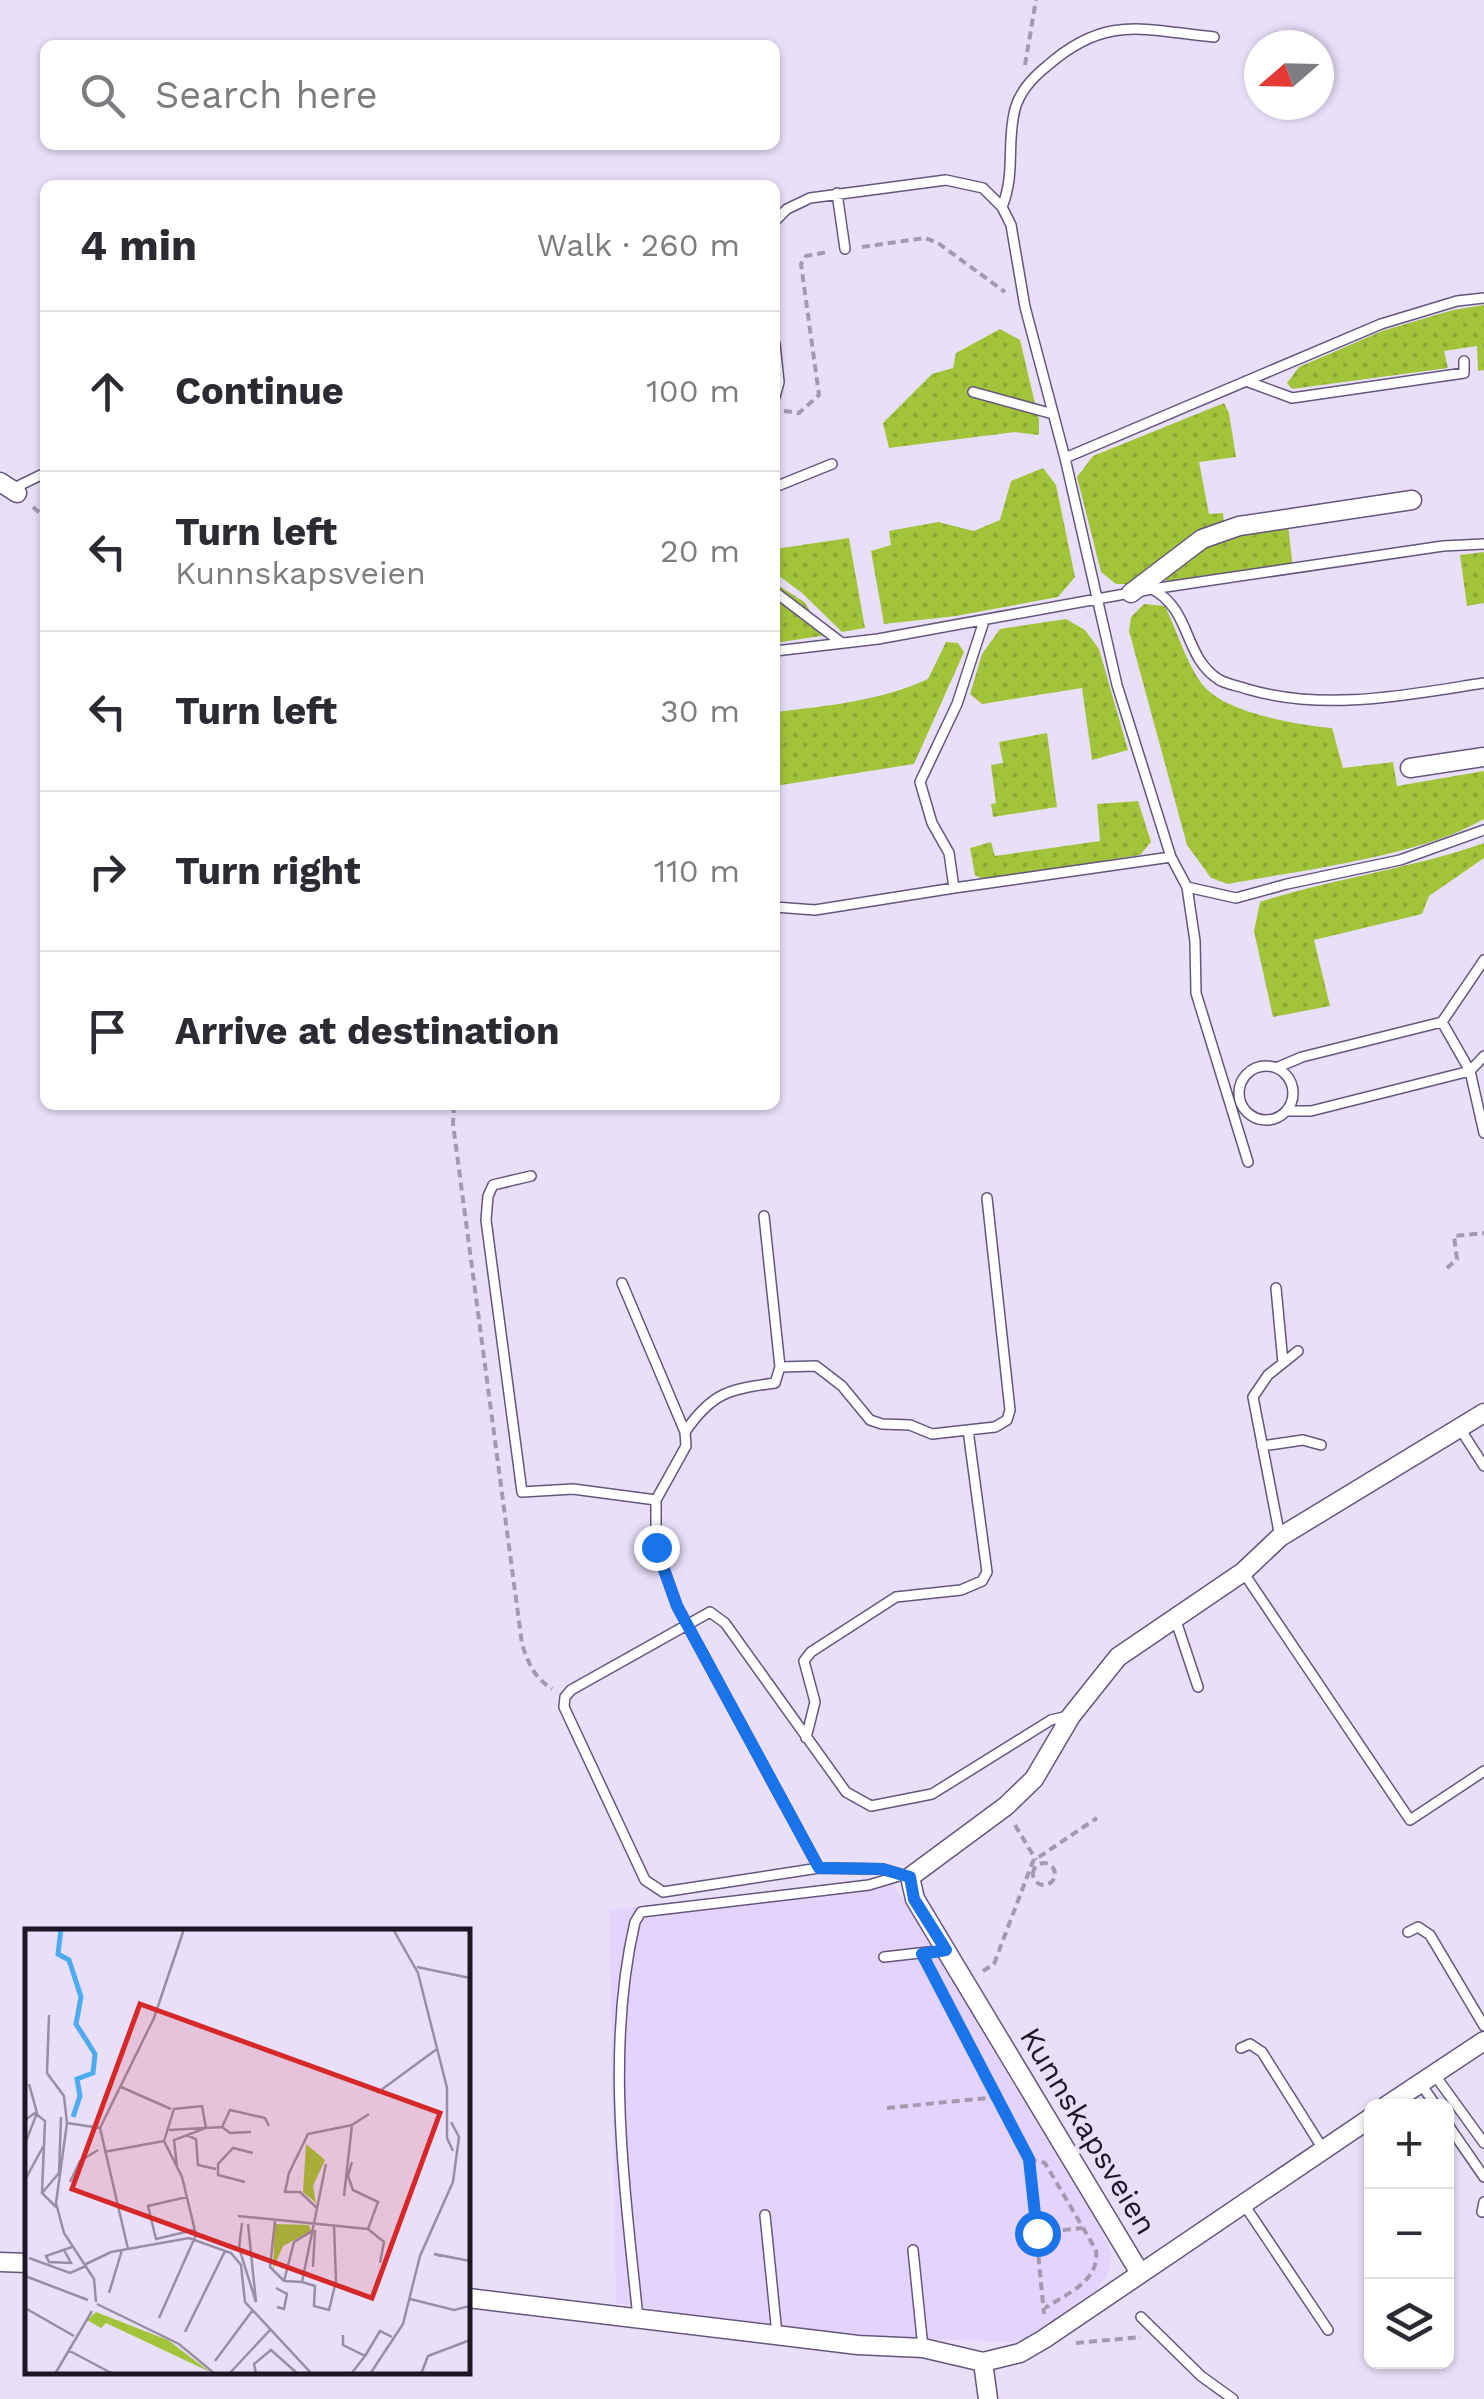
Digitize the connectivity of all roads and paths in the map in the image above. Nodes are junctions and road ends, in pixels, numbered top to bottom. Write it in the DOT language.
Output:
graph roads {
  1 [pos="1036,0"];
  2 [pos="1214,37"];
  3 [pos="1028,85"];
  4 [pos="837,192"];
  5 [pos="1002,207"];
  6 [pos="780,218"];
  7 [pos="845,249"];
  8 [pos="1484,298"];
  9 [pos="1025,307"];
  10 [pos="1464,361"];
  11 [pos="1246,381"];
  12 [pos="973,392"];
  13 [pos="780,411"];
  14 [pos="1054,414"];
  15 [pos="1065,458"];
  16 [pos="832,464"];
  17 [pos="40,474"];
  18 [pos="780,486"];
  19 [pos="9,488"];
  20 [pos="1412,500"];
  21 [pos="1484,544"];
  22 [pos="1152,589"];
  23 [pos="1130,593"];
  24 [pos="780,596"];
  25 [pos="1096,598"];
  26 [pos="984,621"];
  27 [pos="842,643"];
  28 [pos="780,650"];
  29 [pos="1484,683"];
  30 [pos="1484,757"];
  31 [pos="1410,768"];
  32 [pos="1484,830"];
  33 [pos="1171,857"];
  34 [pos="1187,887"];
  35 [pos="954,888"];
  36 [pos="780,907"];
  37 [pos="1484,960"];
  38 [pos="1442,1022"];
  39 [pos="1484,1056"];
  40 [pos="1276,1068"];
  41 [pos="1470,1071"];
  42 [pos="1236,1103"];
  43 [pos="454,1110"];
  44 [pos="1286,1111"];
  45 [pos="1484,1133"];
  46 [pos="1248,1162"];
  47 [pos="531,1176"];
  48 [pos="987,1198"];
  49 [pos="764,1216"];
  50 [pos="1484,1233"];
  51 [pos="1446,1268"];
  52 [pos="622,1282"];
  53 [pos="1276,1288"];
  54 [pos="1298,1350"];
  55 [pos="1283,1363"];
  56 [pos="780,1367"];
  57 [pos="1484,1413"];
  58 [pos="1459,1427"];
  59 [pos="968,1430"];
  60 [pos="685,1432"];
  61 [pos="1321,1445"];
  62 [pos="1262,1446"];
  63 [pos="1484,1466"];
  64 [pos="656,1500"];
  65 [pos="1280,1536"];
  66 [pos="1243,1572"];
  67 [pos="1175,1616"];
  68 [pos="688,1627"];
  69 [pos="1198,1687"];
  70 [pos="564,1697"];
  71 [pos="1071,1716"];
  72 [pos="806,1738"];
  73 [pos="1484,1771"];
  74 [pos="1004,1807"];
  75 [pos="1097,1818"];
  76 [pos="1037,1862"];
  77 [pos="819,1868"];
  78 [pos="904,1876"];
  79 [pos="1408,1932"];
  80 [pos="946,1950"];
  81 [pos="922,1954"];
  82 [pos="884,1957"];
  83 [pos="966,1982"];
  84 [pos="1484,2026"];
  85 [pos="1484,2041"];
  86 [pos="1240,2048"];
  87 [pos="1427,2079"];
  88 [pos="996,2097"];
  89 [pos="1397,2099"];
  90 [pos="1434,2099"];
  91 [pos="887,2108"];
  92 [pos="1364,2122"];
  93 [pos="1454,2134"];
  94 [pos="1484,2143"];
  95 [pos="1324,2149"];
  96 [pos="1029,2159"];
  97 [pos="1484,2177"];
  98 [pos="1243,2204"];
  99 [pos="765,2215"];
  100 [pos="1083,2228"];
  101 [pos="1037,2233"];
  102 [pos="912,2250"];
  103 [pos="0,2262"];
  104 [pos="25,2263"];
  105 [pos="1140,2273"];
  106 [pos="470,2298"];
  107 [pos="1044,2308"];
  108 [pos="1141,2316"];
  109 [pos="638,2318"];
  110 [pos="1328,2330"];
  111 [pos="777,2334"];
  112 [pos="1160,2338"];
  113 [pos="1053,2341"];
  114 [pos="923,2348"];
  115 [pos="983,2362"];
  116 [pos="988,2399"];
  117 [pos="1233,2399"];
  1 -- 3 [label="path"];
  2 -- 3 [label="lane"];
  3 -- 5 [label="lane"];
  4 -- 5 [label="lane"];
  4 -- 6 [label="lane"];
  4 -- 7 [label="lane"];
  5 -- 9 [label="lane"];
  7 -- 9 [label="path"];
  7 -- 13 [label="path"];
  8 -- 11 [label="lane"];
  9 -- 14 [label="lane"];
  10 -- 11 [label="lane"];
  11 -- 15 [label="lane"];
  12 -- 14 [label="lane"];
  14 -- 15 [label="lane"];
  15 -- 25 [label="lane"];
  16 -- 18 [label="lane"];
  17 -- 19 [label="lane"];
  20 -- 23 [label="street"];
  21 -- 22 [label="lane"];
  22 -- 23 [label="lane"];
  22 -- 29 [label="lane"];
  23 -- 25 [label="lane"];
  24 -- 27 [label="lane"];
  25 -- 26 [label="lane"];
  25 -- 33 [label="lane"];
  26 -- 27 [label="lane"];
  26 -- 35 [label="lane"];
  27 -- 28 [label="lane"];
  30 -- 31 [label="street"];
  32 -- 34 [label="lane"];
  33 -- 34 [label="lane"];
  33 -- 35 [label="lane"];
  34 -- 42 [label="lane"];
  35 -- 36 [label="lane"];
  37 -- 38 [label="lane"];
  38 -- 40 [label="lane"];
  38 -- 41 [label="lane"];
  39 -- 41 [label="lane"];
  40 -- 42 [label="lane"];
  40 -- 44 [label="lane"];
  41 -- 44 [label="lane"];
  41 -- 45 [label="lane"];
  42 -- 44 [label="lane"];
  42 -- 46 [label="lane"];
  43 -- 70 [label="path"];
  47 -- 64 [label="lane"];
  48 -- 59 [label="lane"];
  49 -- 56 [label="lane"];
  50 -- 51 [label="path"];
  52 -- 60 [label="lane"];
  53 -- 55 [label="lane"];
  54 -- 55 [label="lane"];
  55 -- 62 [label="lane"];
  56 -- 59 [label="lane"];
  56 -- 60 [label="lane"];
  57 -- 58 [label="street"];
  58 -- 63 [label="lane"];
  58 -- 65 [label="street"];
  59 -- 72 [label="lane"];
  60 -- 64 [label="lane"];
  61 -- 62 [label="lane"];
  62 -- 65 [label="lane"];
  64 -- 68 [label="lane"];
  65 -- 66 [label="street"];
  66 -- 67 [label="street"];
  66 -- 73 [label="lane"];
  67 -- 69 [label="lane"];
  67 -- 71 [label="street"];
  68 -- 70 [label="lane"];
  68 -- 72 [label="lane"];
  68 -- 77 [label="lane"];
  70 -- 77 [label="lane"];
  71 -- 72 [label="lane"];
  71 -- 74 [label="street"];
  74 -- 76 [label="path"];
  74 -- 78 [label="street"];
  75 -- 76 [label="path"];
  76 -- 76 [label="path"];
  76 -- 83 [label="path"];
  77 -- 78 [label="lane"];
  78 -- 80 [label="street, Kunnskapsveien"];
  78 -- 109 [label="lane"];
  79 -- 84 [label="lane"];
  80 -- 81 [label="lane"];
  80 -- 83 [label="street, Kunnskapsveien"];
  81 -- 82 [label="lane"];
  81 -- 88 [label="path"];
  83 -- 105 [label="street, Kunnskapsveien"];
  85 -- 87 [label="street"];
  86 -- 95 [label="lane"];
  87 -- 89 [label="street"];
  87 -- 90 [label="lane"];
  87 -- 94 [label="lane"];
  88 -- 91 [label="path"];
  88 -- 96 [label="path"];
  92 -- 95 [label="street"];
  93 -- 97 [label="lane"];
  95 -- 98 [label="street"];
  96 -- 100 [label="path"];
  96 -- 101 [label="path"];
  98 -- 105 [label="street"];
  98 -- 110 [label="lane"];
  99 -- 111 [label="lane"];
  100 -- 101 [label="path"];
  100 -- 107 [label="path"];
  101 -- 107 [label="path"];
  102 -- 114 [label="lane"];
  103 -- 104 [label="street"];
  105 -- 113 [label="street, Kunnskapsveien"];
  106 -- 109 [label="street"];
  107 -- 113 [label="path"];
  108 -- 112 [label="lane"];
  109 -- 111 [label="street"];
  111 -- 114 [label="street"];
  112 -- 113 [label="path"];
  112 -- 117 [label="lane"];
  113 -- 115 [label="street, Kunnskapsveien"];
  114 -- 115 [label="street"];
  115 -- 116 [label="street"];
}
